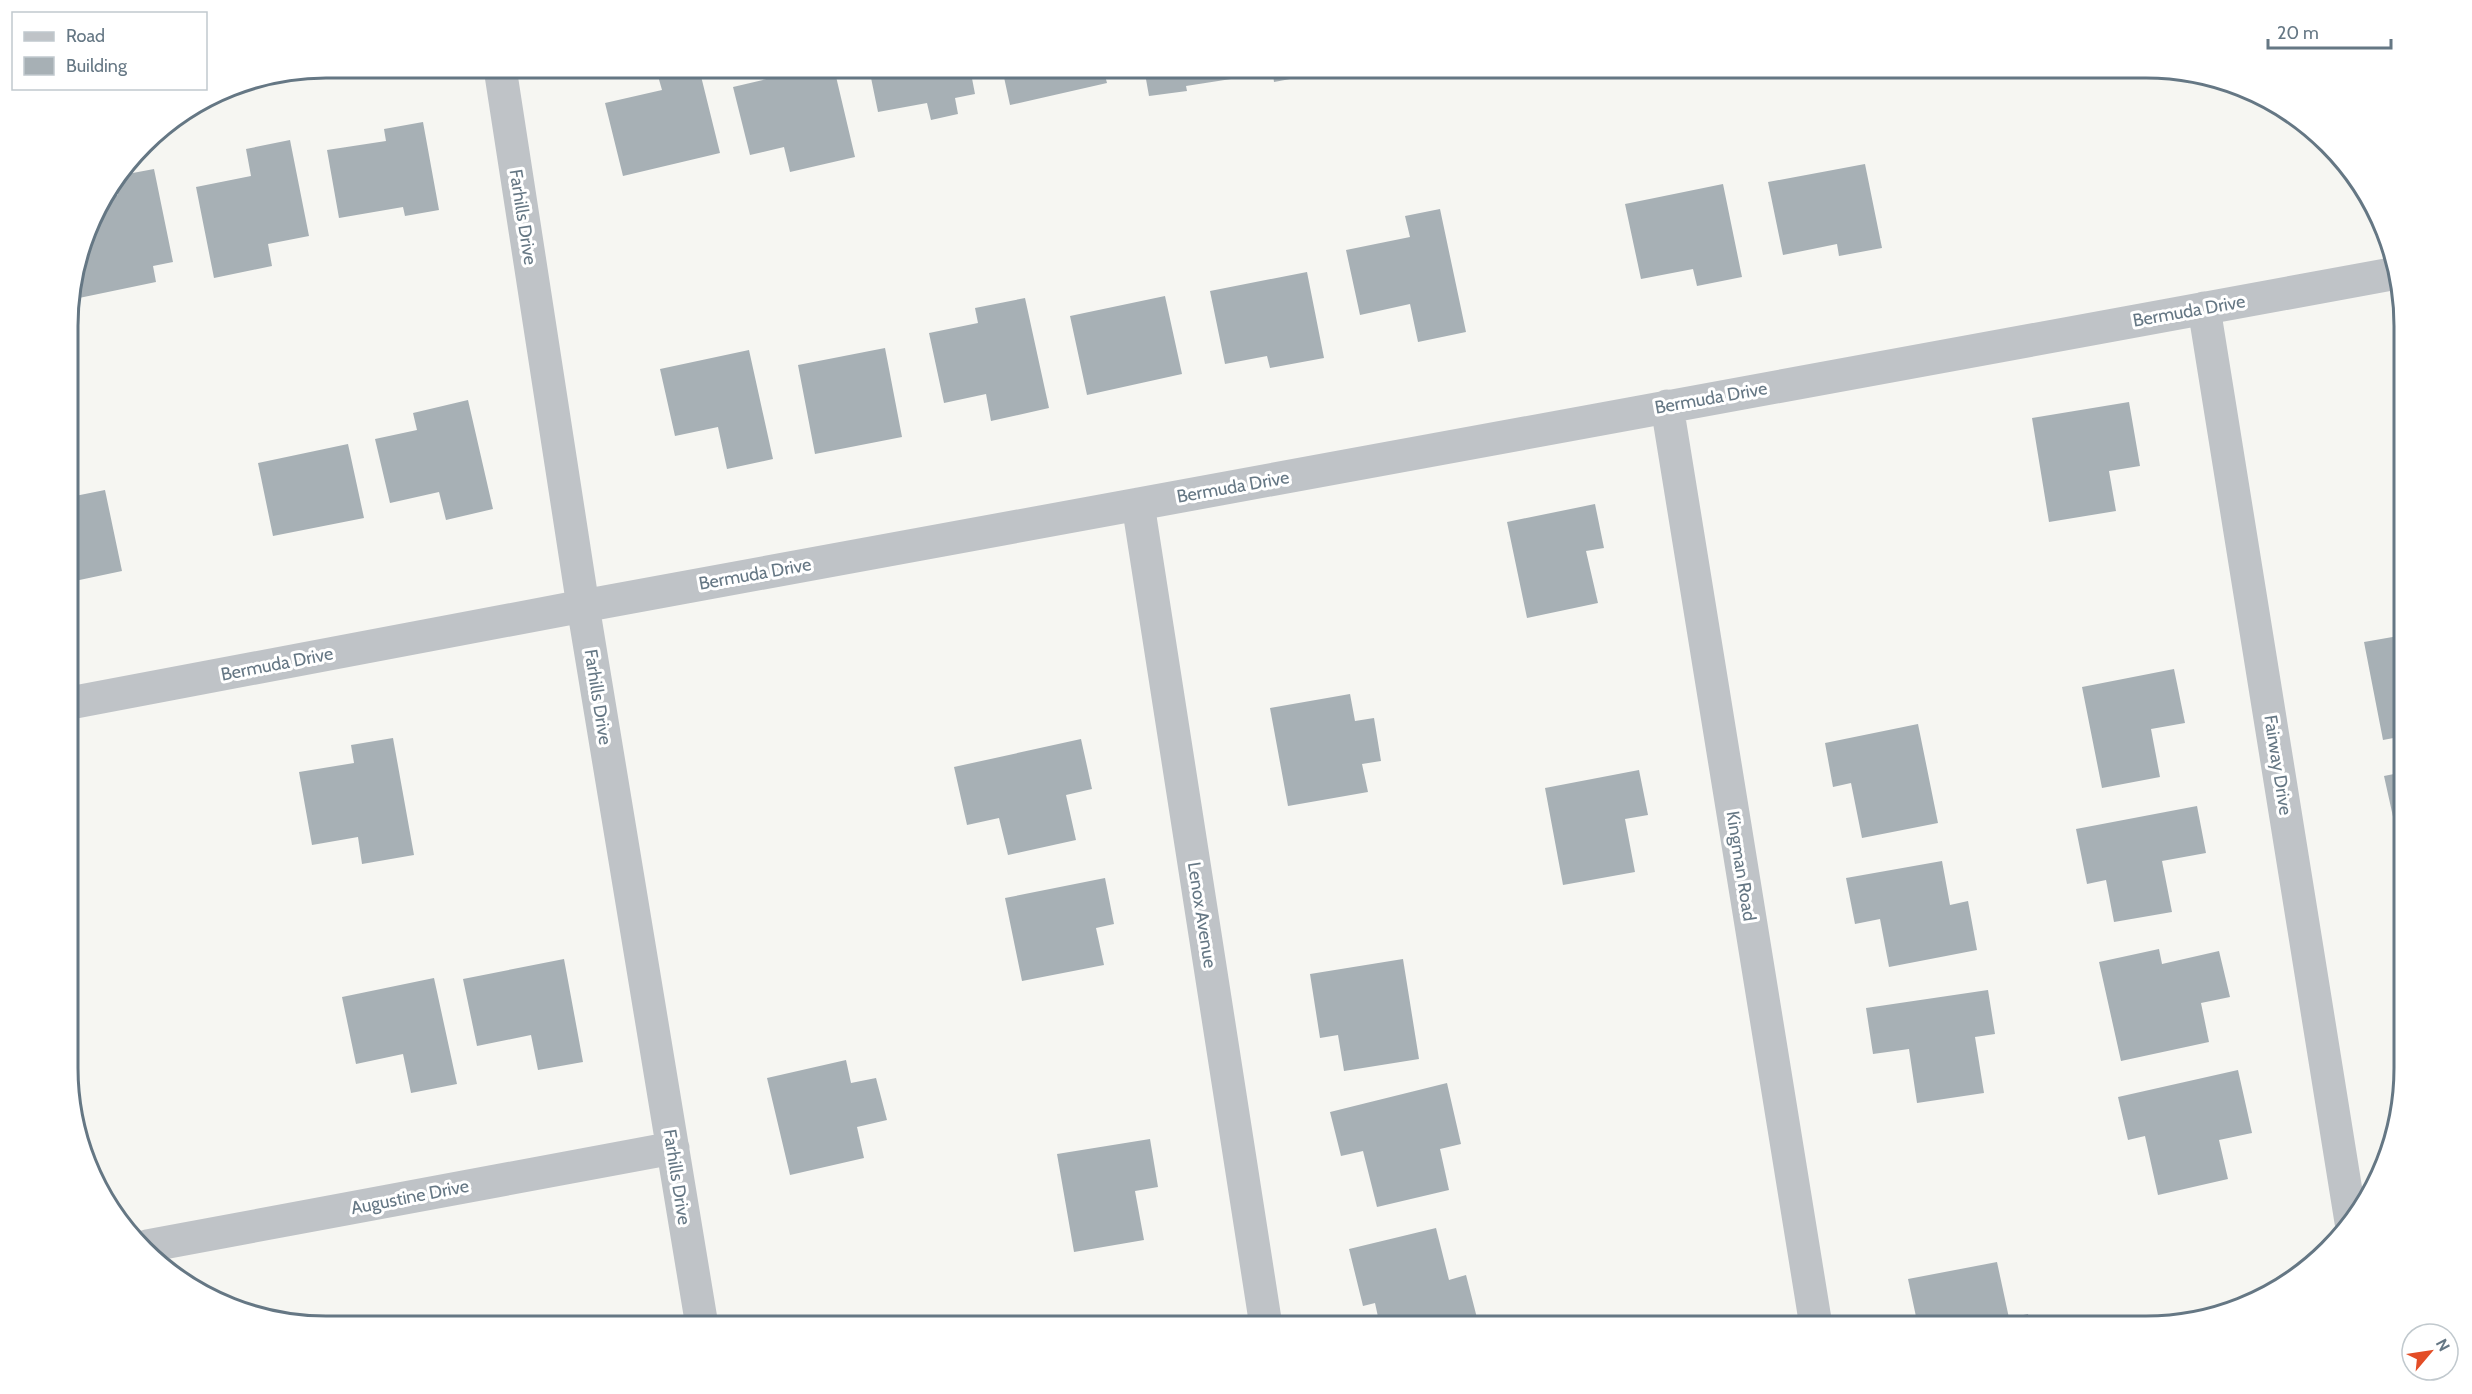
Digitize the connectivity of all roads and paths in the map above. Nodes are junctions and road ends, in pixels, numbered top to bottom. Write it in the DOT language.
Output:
graph roads {
  1 [pos="502,78"];
  2 [pos="2389,275"];
  3 [pos="2205,308"];
  4 [pos="1667,406"];
  5 [pos="1138,504"];
  6 [pos="583,606"];
  7 [pos="78,701"];
  8 [pos="672,1148"];
  9 [pos="2349,1210"];
  10 [pos="153,1245"];
  11 [pos="700,1316"];
  12 [pos="1264,1316"];
  13 [pos="1814,1316"];
  1 -- 6 [label="street, Farhills Drive"];
  2 -- 3 [label="street, Bermuda Drive"];
  3 -- 4 [label="street, Bermuda Drive"];
  3 -- 9 [label="street, Fairway Drive"];
  4 -- 5 [label="street, Bermuda Drive"];
  4 -- 13 [label="street, Kingman Road"];
  5 -- 6 [label="street, Bermuda Drive"];
  5 -- 12 [label="street, Lenox Avenue"];
  6 -- 7 [label="street, Bermuda Drive"];
  6 -- 8 [label="street, Farhills Drive"];
  8 -- 10 [label="street, Augustine Drive"];
  8 -- 11 [label="street, Farhills Drive"];
}
